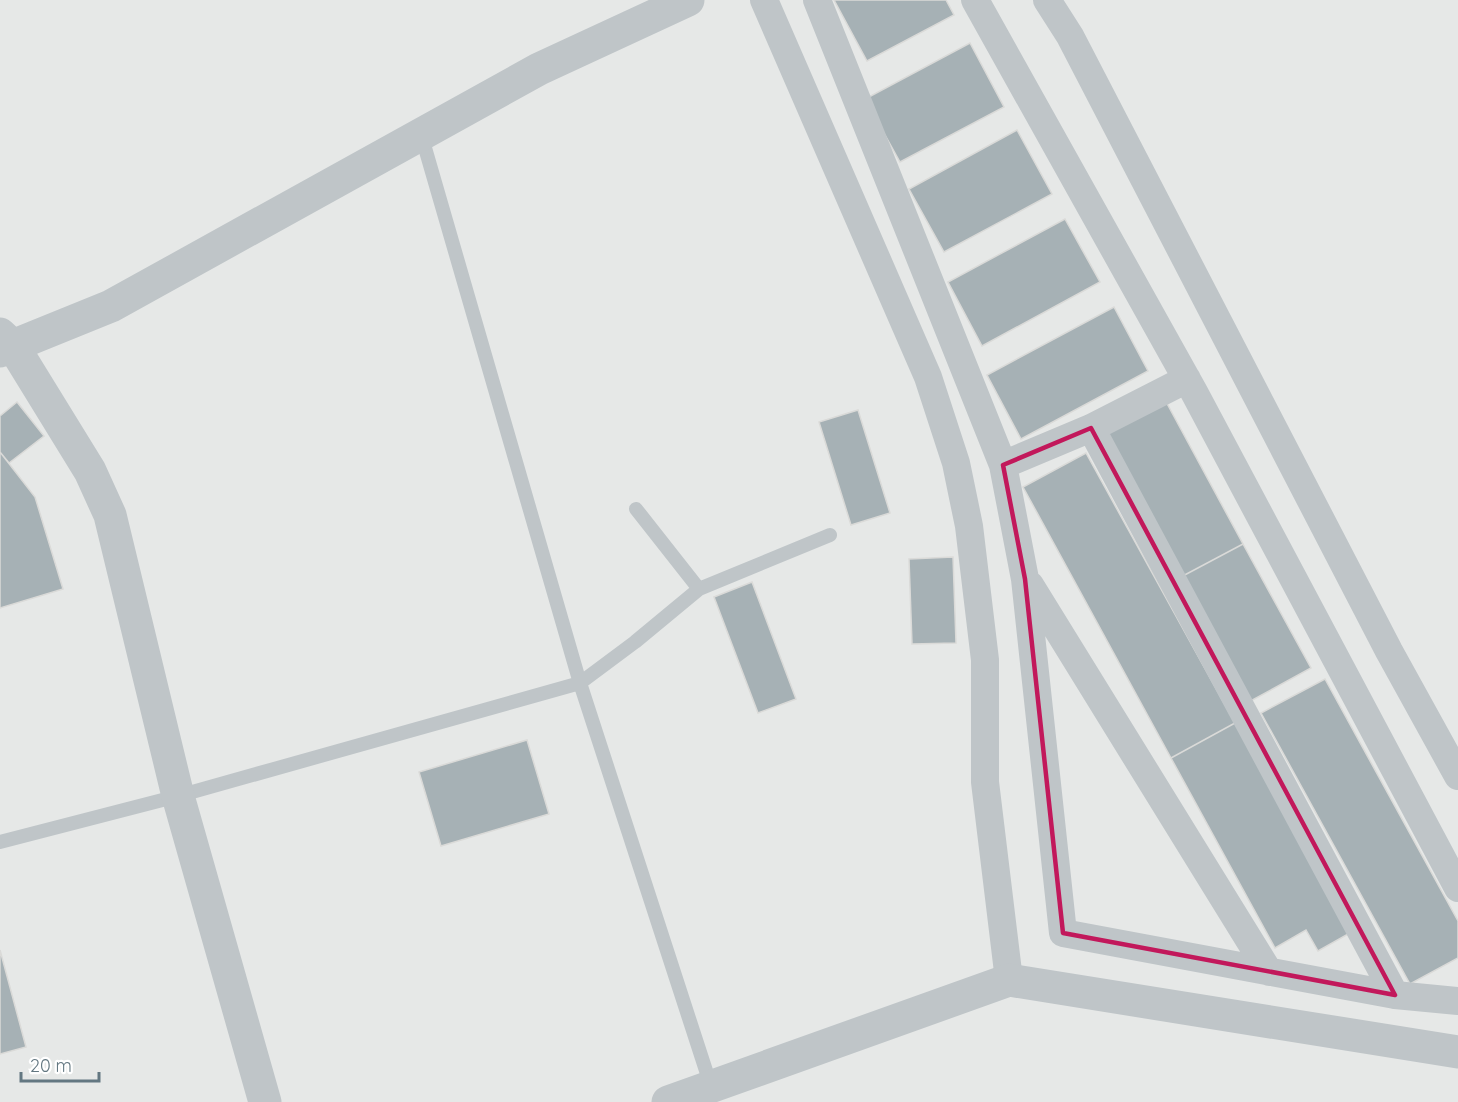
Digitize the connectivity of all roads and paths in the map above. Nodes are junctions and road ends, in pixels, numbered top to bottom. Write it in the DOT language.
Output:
graph roads {
  1 [pos="688,0"];
  2 [pos="764,0"];
  3 [pos="816,0"];
  4 [pos="975,0"];
  5 [pos="1047,0"];
  6 [pos="421,134"];
  7 [pos="4,344"];
  8 [pos="1187,379"];
  9 [pos="1091,428"];
  10 [pos="1003,465"];
  11 [pos="636,509"];
  12 [pos="830,535"];
  13 [pos="1025,579"];
  14 [pos="699,588"];
  15 [pos="580,683"];
  16 [pos="1458,776"];
  17 [pos="178,796"];
  18 [pos="0,842"];
  19 [pos="1458,888"];
  20 [pos="1269,972"];
  21 [pos="1009,980"];
  22 [pos="1395,995"];
  23 [pos="1458,1001"];
  24 [pos="1458,1052"];
  25 [pos="711,1086"];
  26 [pos="265,1102"];
  27 [pos="668,1102"];
  1 -- 6 [label="street"];
  2 -- 21 [label="street"];
  3 -- 10 [label="street"];
  4 -- 8 [label="street"];
  5 -- 16 [label="street"];
  6 -- 7 [label="street"];
  6 -- 15 [label="lane"];
  7 -- 17 [label="street"];
  8 -- 9 [label="street"];
  8 -- 19 [label="street"];
  9 -- 10 [label="street"];
  9 -- 22 [label="street"];
  10 -- 13 [label="street"];
  11 -- 14 [label="lane"];
  12 -- 14 [label="lane"];
  13 -- 20 [label="street"];
  13 -- 20 [label="street"];
  14 -- 15 [label="lane"];
  15 -- 17 [label="lane"];
  15 -- 25 [label="lane"];
  17 -- 18 [label="lane"];
  17 -- 26 [label="street"];
  20 -- 22 [label="street"];
  21 -- 24 [label="street"];
  21 -- 25 [label="street"];
  22 -- 23 [label="street"];
  25 -- 27 [label="street"];
}
